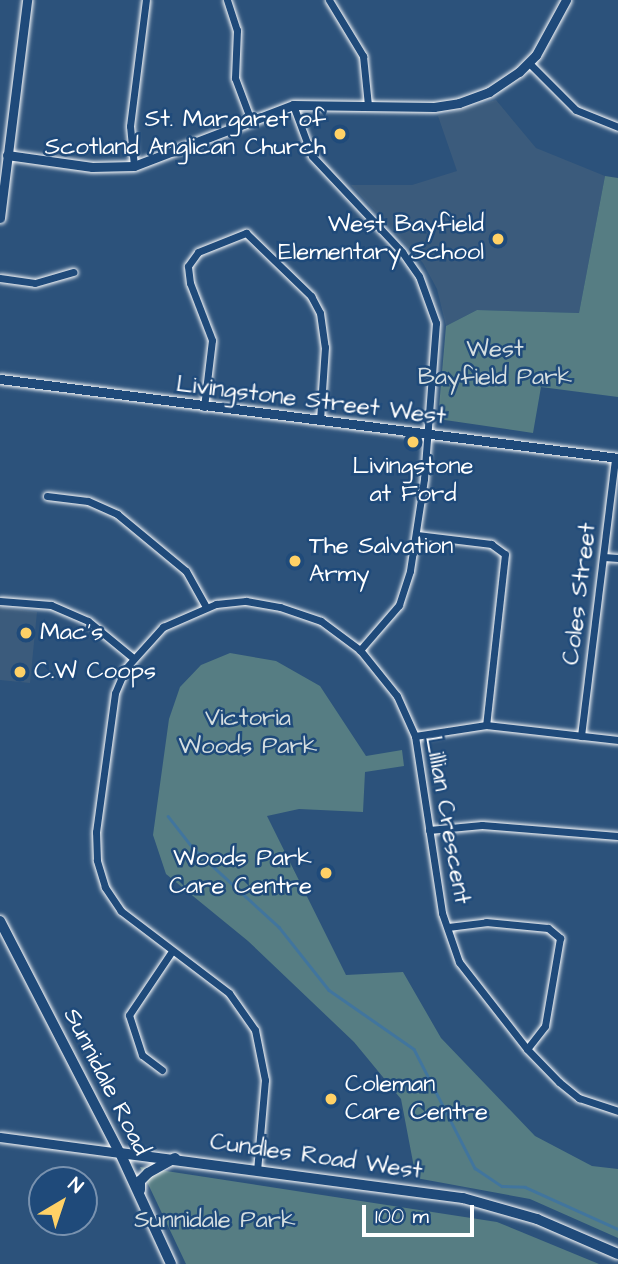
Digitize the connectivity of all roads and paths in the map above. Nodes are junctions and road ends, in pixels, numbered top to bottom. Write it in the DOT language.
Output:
graph roads {
  1 [pos="27,0"];
  2 [pos="146,0"];
  3 [pos="227,0"];
  4 [pos="329,0"];
  5 [pos="566,0"];
  6 [pos="529,63"];
  7 [pos="293,105"];
  8 [pos="368,105"];
  9 [pos="250,118"];
  10 [pos="618,127"];
  11 [pos="7,155"];
  12 [pos="134,166"];
  13 [pos="0,218"];
  14 [pos="73,272"];
  15 [pos="0,278"];
  16 [pos="0,379"];
  17 [pos="204,408"];
  18 [pos="320,421"];
  19 [pos="426,433"];
  20 [pos="617,458"];
  21 [pos="47,496"];
  22 [pos="416,535"];
  23 [pos="604,557"];
  24 [pos="618,558"];
  25 [pos="0,601"];
  26 [pos="206,607"];
  27 [pos="360,650"];
  28 [pos="133,658"];
  29 [pos="486,725"];
  30 [pos="415,736"];
  31 [pos="581,736"];
  32 [pos="618,740"];
  33 [pos="429,830"];
  34 [pos="618,835"];
  35 [pos="0,921"];
  36 [pos="448,927"];
  37 [pos="172,951"];
  38 [pos="527,1049"];
  39 [pos="162,1070"];
  40 [pos="618,1111"];
  41 [pos="0,1138"];
  42 [pos="120,1153"];
  43 [pos="175,1158"];
  44 [pos="257,1171"];
  45 [pos="140,1194"];
  46 [pos="618,1254"];
  47 [pos="171,1264"];
  1 -- 11 [label="street"];
  2 -- 12 [label="street"];
  3 -- 9 [label="street"];
  4 -- 8 [label="street"];
  5 -- 6 [label="street"];
  6 -- 8 [label="street"];
  6 -- 10 [label="street"];
  7 -- 8 [label="street"];
  7 -- 9 [label="street"];
  7 -- 19 [label="street"];
  9 -- 12 [label="street"];
  11 -- 12 [label="street"];
  11 -- 13 [label="street"];
  14 -- 15 [label="street"];
  16 -- 17 [label="street, Livingstone Street West"];
  17 -- 18 [label="street, Livingstone Street West"];
  17 -- 18 [label="street"];
  18 -- 19 [label="street, Livingstone Street West"];
  19 -- 20 [label="street, Livingstone Street West"];
  19 -- 22 [label="street"];
  20 -- 23 [label="street, Coles Street"];
  21 -- 26 [label="street"];
  22 -- 27 [label="street"];
  22 -- 29 [label="street"];
  23 -- 24 [label="street"];
  23 -- 31 [label="street, Coles Street"];
  25 -- 28 [label="street"];
  26 -- 27 [label="street, Lillian Crescent"];
  26 -- 28 [label="street, Lillian Crescent"];
  27 -- 30 [label="street, Lillian Crescent"];
  28 -- 37 [label="street, Lillian Crescent"];
  29 -- 30 [label="street"];
  29 -- 31 [label="street"];
  30 -- 33 [label="street, Lillian Crescent"];
  31 -- 32 [label="street"];
  33 -- 34 [label="street"];
  33 -- 36 [label="street, Lillian Crescent"];
  35 -- 42 [label="main road, Sunnidale Road"];
  36 -- 38 [label="street, Lillian Crescent"];
  36 -- 38 [label="street"];
  37 -- 39 [label="street"];
  37 -- 44 [label="street, Lillian Crescent"];
  38 -- 40 [label="street, Lillian Crescent"];
  41 -- 42 [label="street, Cundles Road West"];
  42 -- 43 [label="main road, Cundles Road West"];
  42 -- 45 [label="main road, Sunnidale Road"];
  43 -- 44 [label="main road, Cundles Road West"];
  43 -- 45 [label="main road"];
  44 -- 46 [label="main road, Cundles Road West"];
  45 -- 47 [label="main road, Sunnidale Road"];
}
